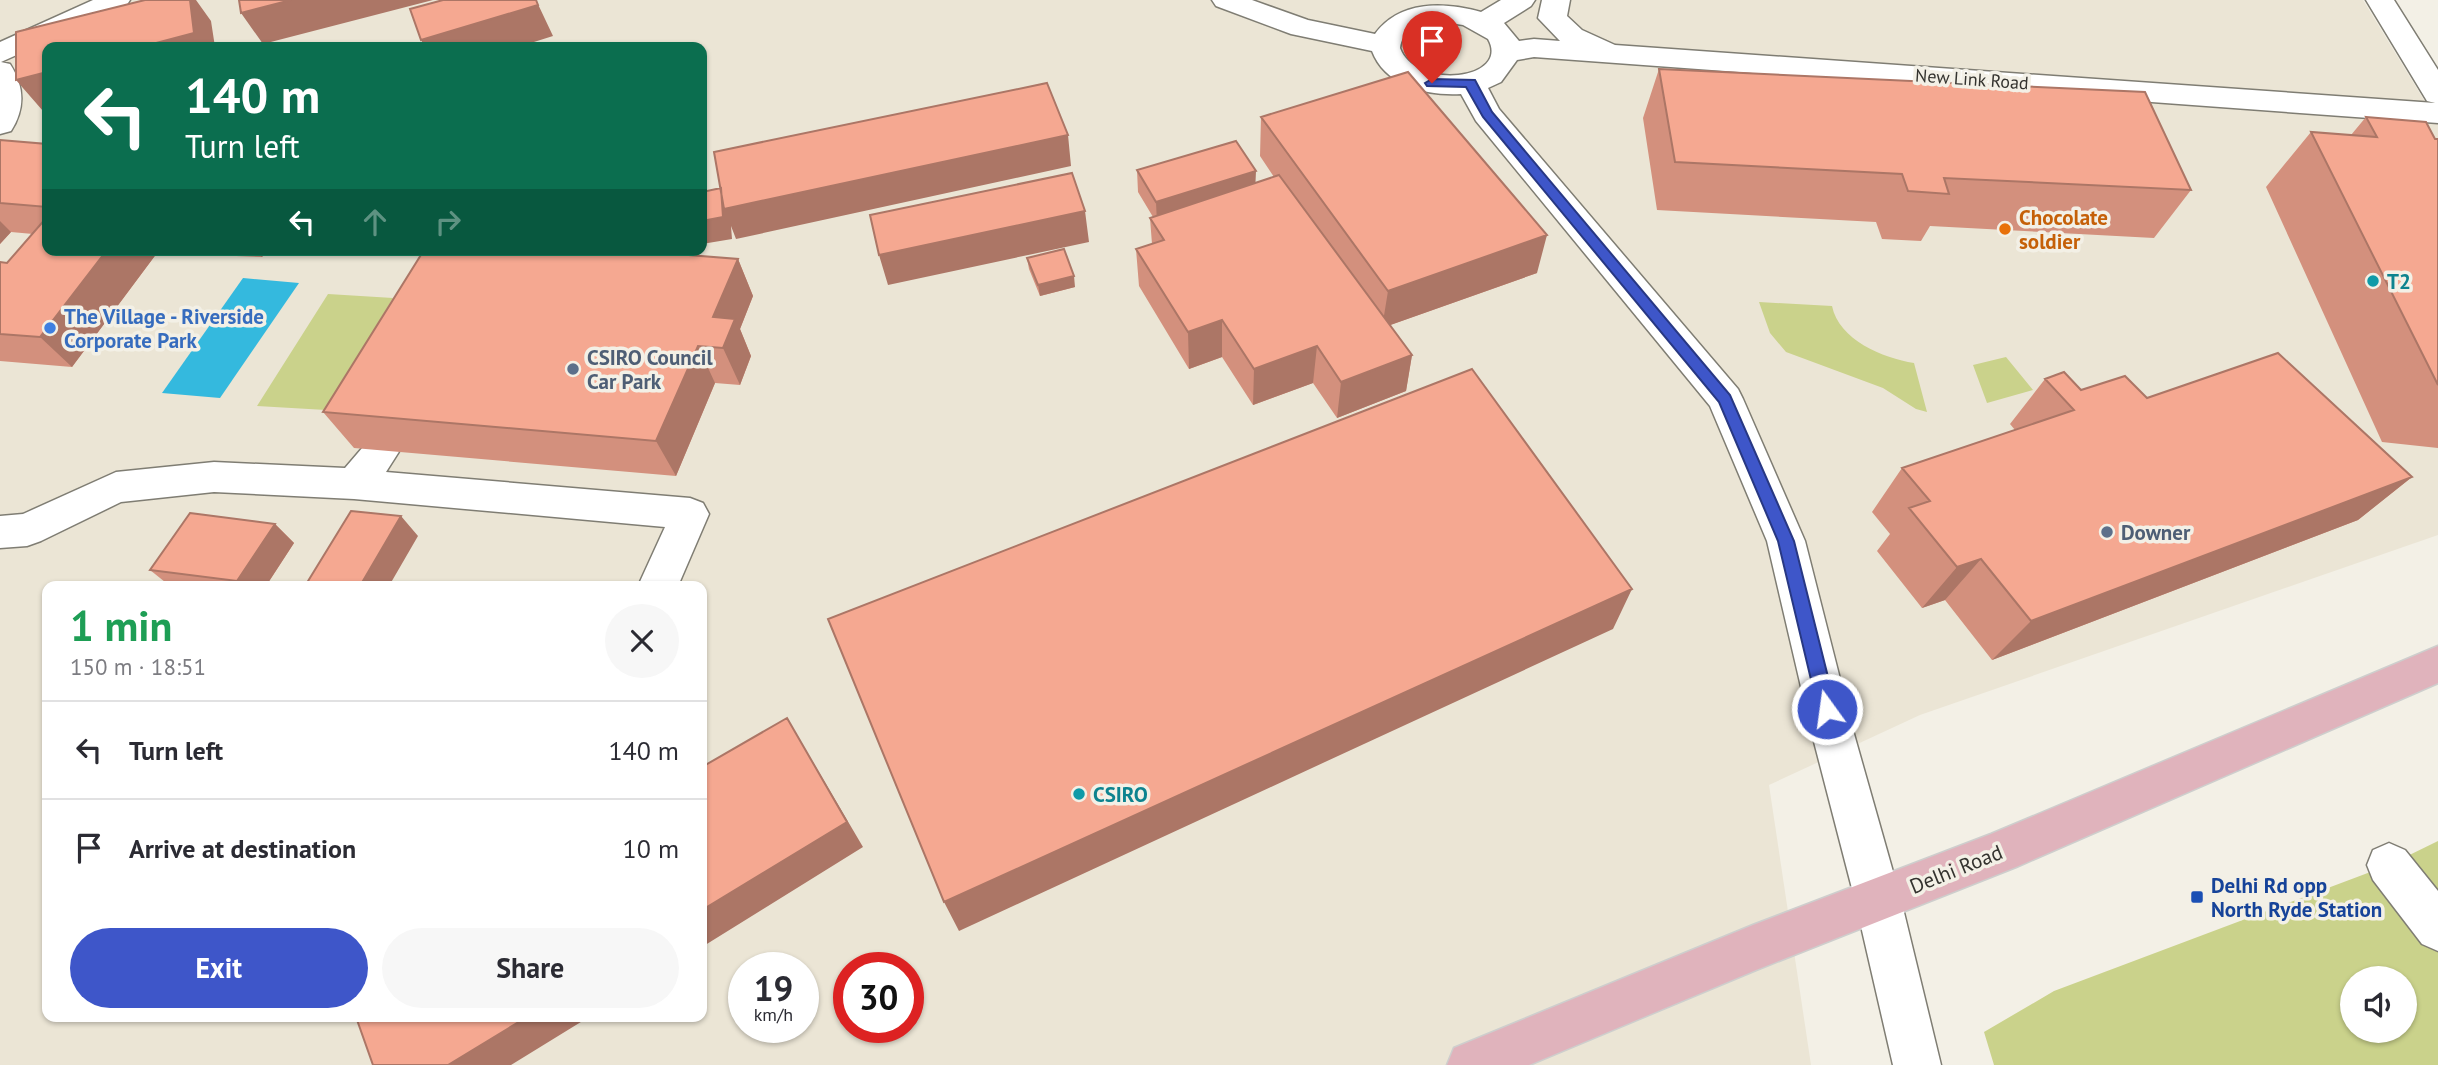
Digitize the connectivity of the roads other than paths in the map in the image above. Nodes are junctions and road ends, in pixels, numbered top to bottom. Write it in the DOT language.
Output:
graph roads {
  1 [pos="116,0"];
  2 [pos="1521,0"];
  3 [pos="1556,0"];
  4 [pos="2380,0"];
  5 [pos="1229,1"];
  6 [pos="1484,23"];
  7 [pos="1386,45"];
  8 [pos="0,53"];
  9 [pos="1505,53"];
  10 [pos="1617,54"];
  11 [pos="0,71"];
  12 [pos="1470,83"];
  13 [pos="2438,94"];
  14 [pos="2438,113"];
  15 [pos="0,124"];
  16 [pos="382,450"];
  17 [pos="354,484"];
  18 [pos="0,532"];
  19 [pos="660,581"];
  20 [pos="2438,664"];
  21 [pos="2389,865"];
  22 [pos="1878,900"];
  23 [pos="2438,928"];
  24 [pos="1471,1065"];
  25 [pos="1917,1065"];
  1 -- 8 [label="street"];
  2 -- 6 [label="street"];
  3 -- 10 [label="street"];
  4 -- 13 [label="street"];
  5 -- 7 [label="street"];
  6 -- 7 [label="street"];
  6 -- 9 [label="street"];
  7 -- 12 [label="street"];
  9 -- 10 [label="street, New Link Road"];
  9 -- 12 [label="street"];
  10 -- 14 [label="street, New Link Road"];
  11 -- 15 [label="street"];
  12 -- 22 [label="street"];
  16 -- 17 [label="street"];
  17 -- 18 [label="street"];
  17 -- 19 [label="street"];
  20 -- 22 [label="main road, Delhi Road"];
  21 -- 23 [label="street"];
  22 -- 24 [label="main road, Delhi Road"];
  22 -- 25 [label="street"];
}
